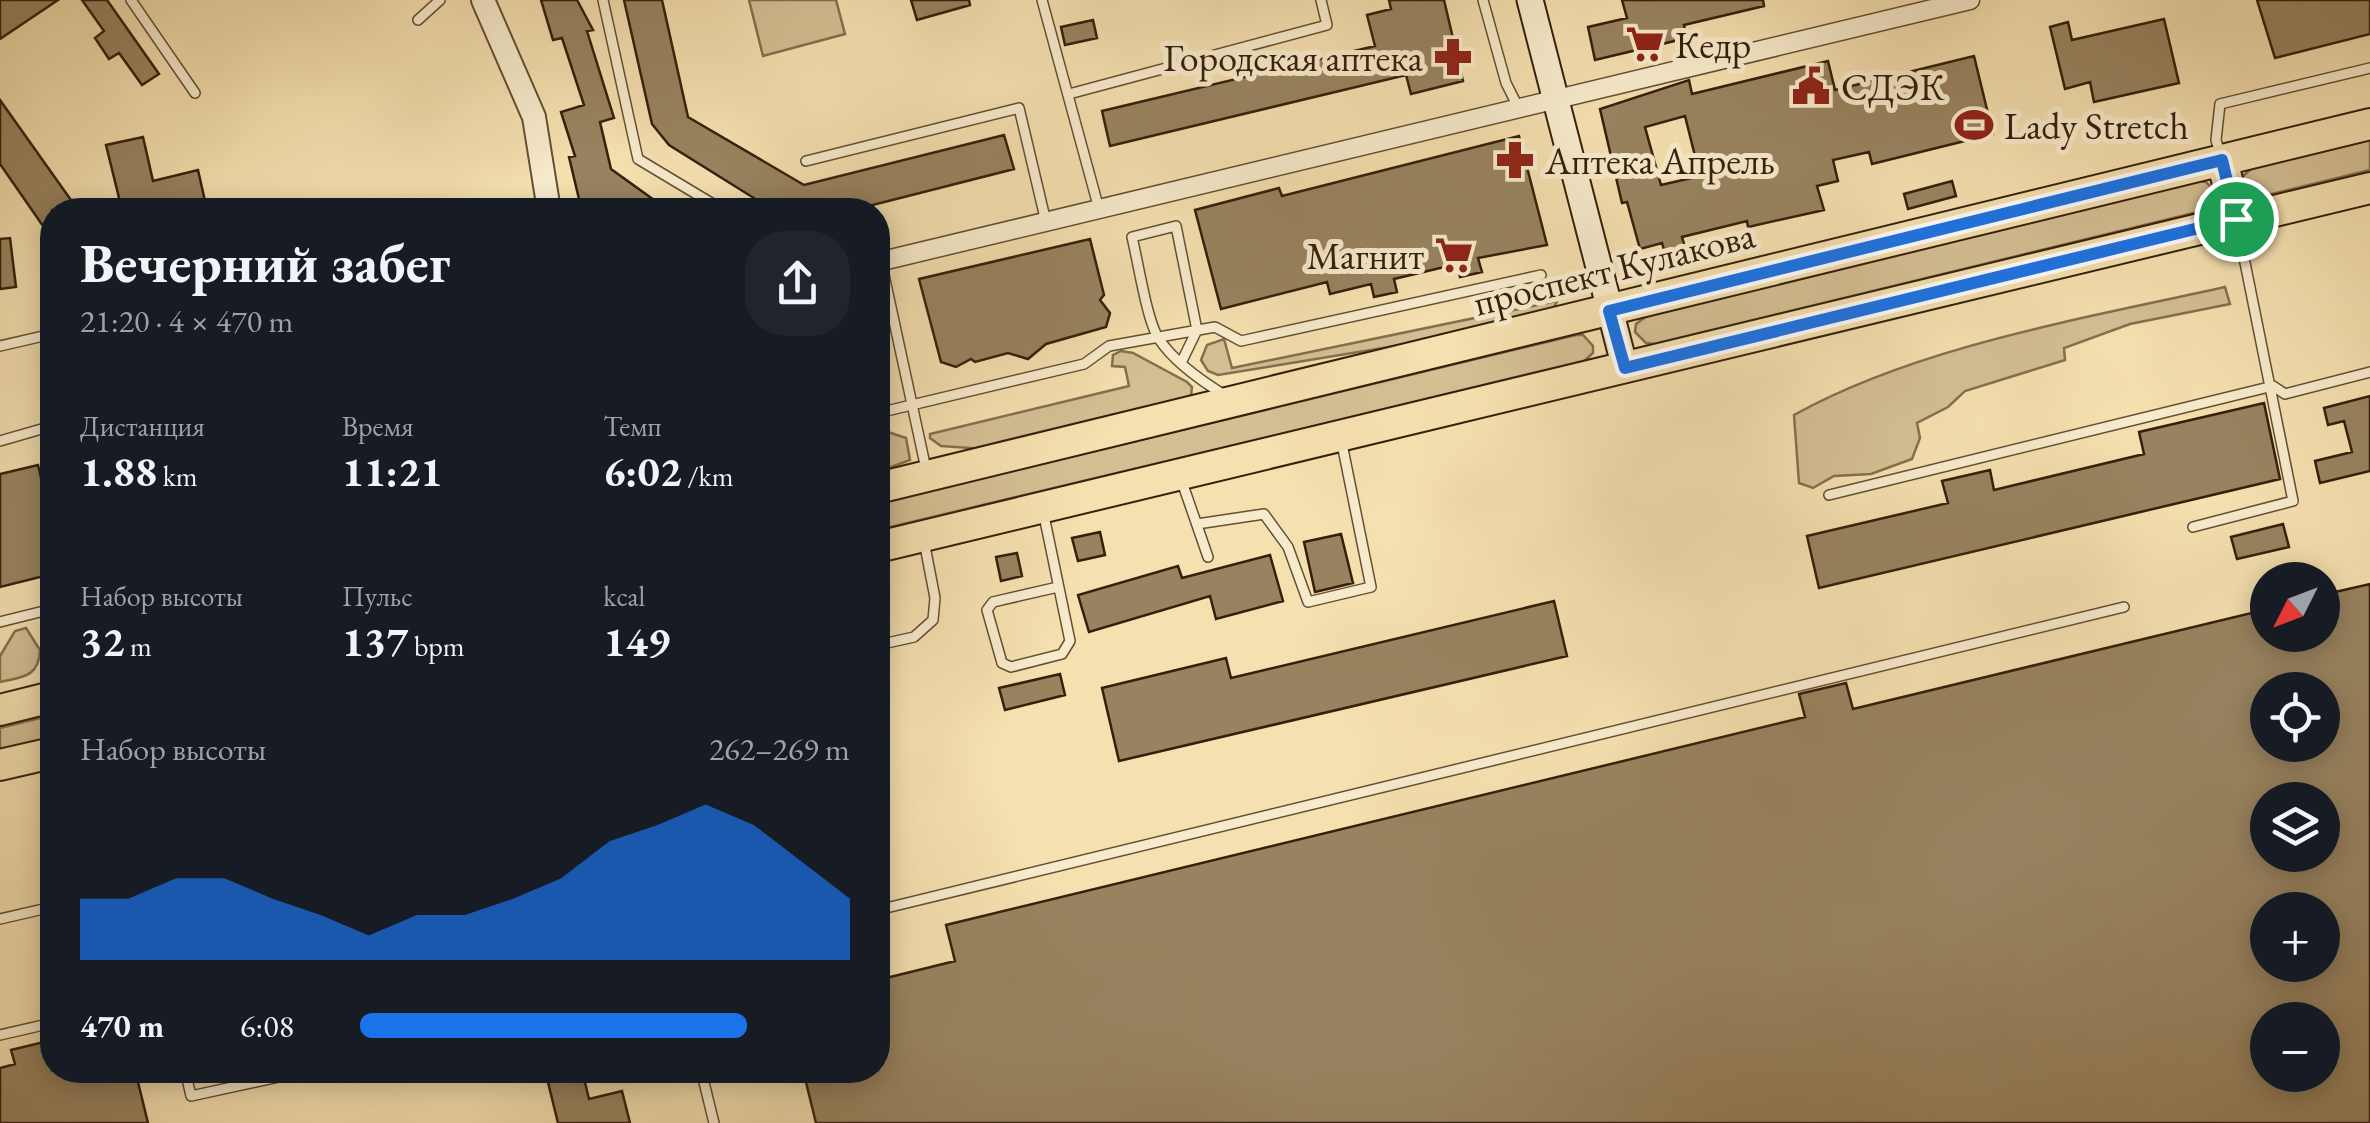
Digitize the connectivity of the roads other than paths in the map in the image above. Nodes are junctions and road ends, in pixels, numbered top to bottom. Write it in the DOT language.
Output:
graph roads {
  1 [pos="131,0"];
  2 [pos="440,0"];
  3 [pos="483,0"];
  4 [pos="603,0"];
  5 [pos="1042,0"];
  6 [pos="1321,0"];
  7 [pos="1483,0"];
  8 [pos="1530,0"];
  9 [pos="1970,0"];
  10 [pos="418,20"];
  11 [pos="2370,68"];
  12 [pos="195,93"];
  13 [pos="1068,94"];
  14 [pos="1556,100"];
  15 [pos="1518,109"];
  16 [pos="2370,124"];
  17 [pos="2222,160"];
  18 [pos="806,161"];
  19 [pos="2370,188"];
  20 [pos="547,198"];
  21 [pos="703,198"];
  22 [pos="1099,210"];
  23 [pos="2236,219"];
  24 [pos="1046,222"];
  25 [pos="890,260"];
  26 [pos="1542,276"];
  27 [pos="890,306"];
  28 [pos="1609,311"];
  29 [pos="1197,330"];
  30 [pos="40,337"];
  31 [pos="1157,338"];
  32 [pos="0,346"];
  33 [pos="1181,362"];
  34 [pos="1625,368"];
  35 [pos="2370,372"];
  36 [pos="2273,386"];
  37 [pos="1234,402"];
  38 [pos="912,404"];
  39 [pos="890,410"];
  40 [pos="40,429"];
  41 [pos="1340,436"];
  42 [pos="0,441"];
  43 [pos="1180,474"];
  44 [pos="928,476"];
  45 [pos="890,485"];
  46 [pos="1828,495"];
  47 [pos="1042,507"];
  48 [pos="1197,524"];
  49 [pos="2193,527"];
  50 [pos="923,536"];
  51 [pos="890,544"];
  52 [pos="1208,557"];
  53 [pos="1058,588"];
  54 [pos="2124,607"];
  55 [pos="40,614"];
  56 [pos="0,622"];
  57 [pos="890,642"];
  58 [pos="40,700"];
  59 [pos="0,710"];
  60 [pos="40,755"];
  61 [pos="0,766"];
  62 [pos="890,907"];
  63 [pos="40,909"];
  64 [pos="0,919"];
  65 [pos="40,1026"];
  66 [pos="0,1035"];
  67 [pos="188,1083"];
  68 [pos="251,1083"];
  69 [pos="704,1083"];
  70 [pos="714,1123"];
  1 -- 12 [label="lane"];
  2 -- 10 [label="lane"];
  3 -- 20 [label="street"];
  4 -- 21 [label="lane"];
  5 -- 13 [label="lane"];
  6 -- 13 [label="lane"];
  7 -- 15 [label="lane"];
  8 -- 14 [label="main road"];
  9 -- 14 [label="street"];
  11 -- 17 [label="lane"];
  13 -- 22 [label="lane"];
  14 -- 15 [label="street"];
  14 -- 28 [label="main road"];
  15 -- 22 [label="street"];
  16 -- 17 [label="main road, проспект Кулакова"];
  17 -- 23 [label="main road"];
  17 -- 28 [label="main road, проспект Кулакова"];
  18 -- 24 [label="lane"];
  19 -- 23 [label="main road"];
  22 -- 24 [label="street"];
  23 -- 34 [label="main road"];
  23 -- 36 [label="lane"];
  24 -- 25 [label="street"];
  26 -- 29 [label="lane"];
  27 -- 38 [label="lane"];
  28 -- 34 [label="main road"];
  28 -- 37 [label="main road, проспект Кулакова"];
  29 -- 31 [label="lane"];
  29 -- 31 [label="lane"];
  29 -- 33 [label="lane"];
  30 -- 32 [label="lane"];
  31 -- 33 [label="lane"];
  31 -- 38 [label="lane"];
  33 -- 37 [label="lane"];
  34 -- 41 [label="main road"];
  35 -- 36 [label="lane"];
  36 -- 46 [label="lane"];
  36 -- 49 [label="lane"];
  37 -- 44 [label="main road, проспект Кулакова"];
  38 -- 39 [label="lane"];
  38 -- 44 [label="lane"];
  40 -- 42 [label="lane"];
  41 -- 43 [label="main road"];
  41 -- 48 [label="lane"];
  43 -- 47 [label="main road"];
  43 -- 48 [label="lane"];
  44 -- 45 [label="main road, проспект Кулакова"];
  47 -- 50 [label="main road"];
  47 -- 53 [label="lane"];
  48 -- 52 [label="lane"];
  50 -- 51 [label="main road"];
  50 -- 57 [label="lane"];
  53 -- 53 [label="lane"];
  54 -- 62 [label="lane"];
  55 -- 56 [label="lane"];
  58 -- 59 [label="main road"];
  60 -- 61 [label="main road"];
  63 -- 64 [label="lane"];
  65 -- 66 [label="lane"];
  67 -- 68 [label="lane"];
  69 -- 70 [label="lane"];
}
